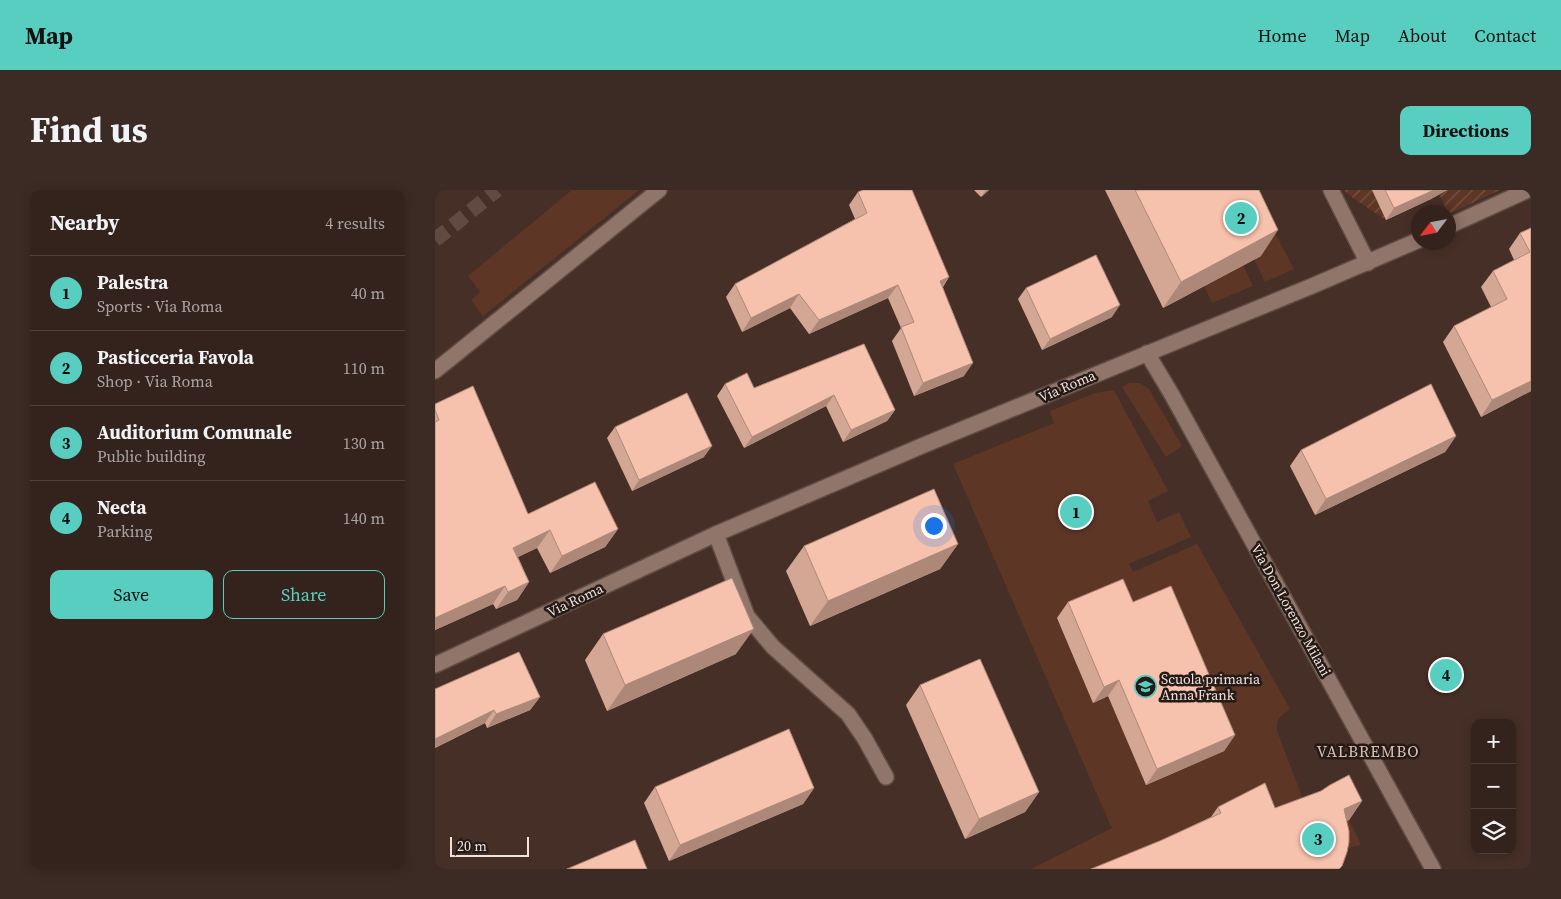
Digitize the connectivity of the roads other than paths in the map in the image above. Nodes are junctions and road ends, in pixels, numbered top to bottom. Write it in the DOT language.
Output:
graph roads {
  1 [pos="659,190"];
  2 [pos="1331,190"];
  3 [pos="1529,190"];
  4 [pos="1456,223"];
  5 [pos="1411,244"];
  6 [pos="1368,263"];
  7 [pos="1147,352"];
  8 [pos="435,371"];
  9 [pos="716,534"];
  10 [pos="435,665"];
  11 [pos="886,777"];
  12 [pos="1433,869"];
  1 -- 8 [label="street"];
  2 -- 6 [label="street"];
  3 -- 4 [label="street"];
  5 -- 6 [label="street, Via Roma"];
  6 -- 7 [label="street, Via Roma"];
  7 -- 9 [label="street, Via Roma"];
  7 -- 12 [label="street, Via Don Lorenzo Milani"];
  9 -- 10 [label="street, Via Roma"];
  9 -- 11 [label="street"];
}
